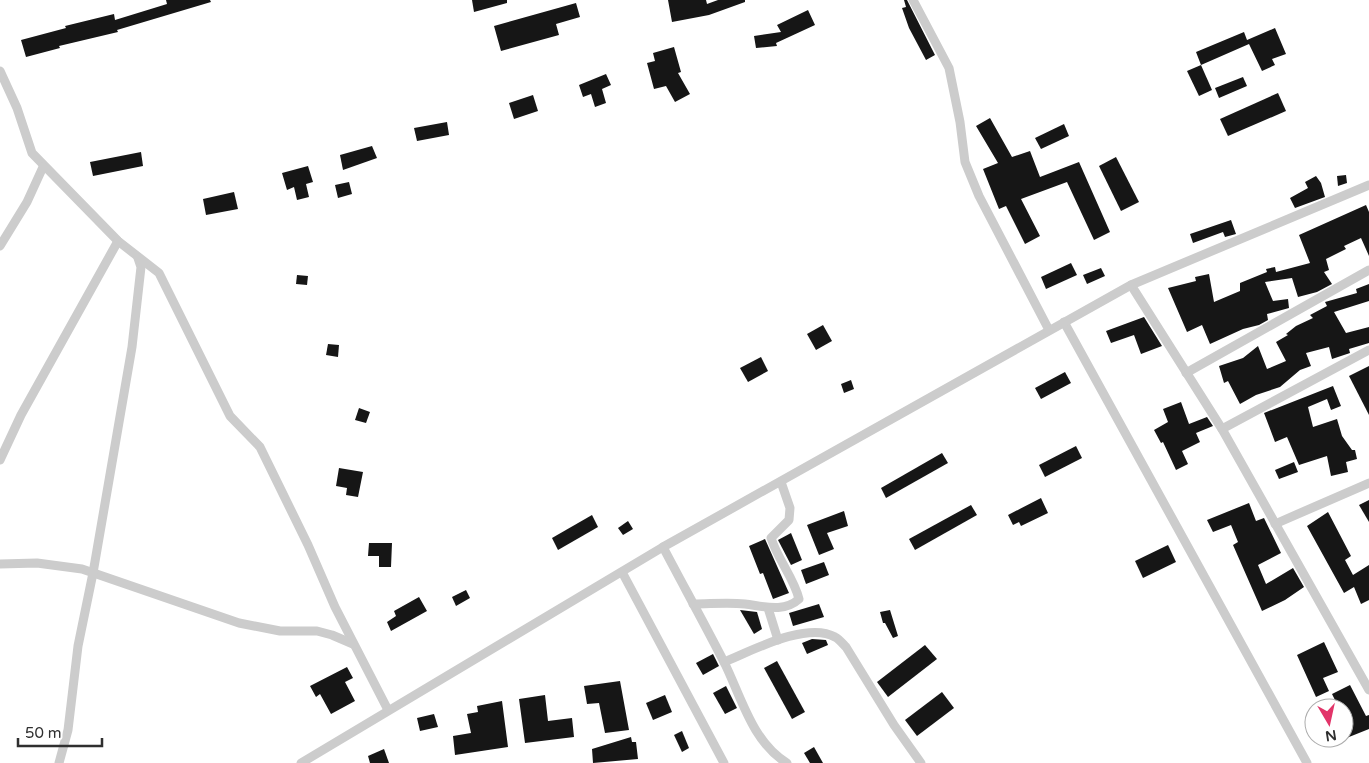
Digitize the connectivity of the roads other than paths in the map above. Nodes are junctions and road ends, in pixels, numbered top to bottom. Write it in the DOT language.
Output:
graph roads {
  1 [pos="913,0"];
  2 [pos="0,71"];
  3 [pos="43,167"];
  4 [pos="1369,185"];
  5 [pos="118,241"];
  6 [pos="1,242"];
  7 [pos="138,258"];
  8 [pos="1369,270"];
  9 [pos="1131,285"];
  10 [pos="1064,322"];
  11 [pos="1050,330"];
  12 [pos="1369,350"];
  13 [pos="1186,373"];
  14 [pos="1222,429"];
  15 [pos="0,460"];
  16 [pos="781,482"];
  17 [pos="1369,483"];
  18 [pos="1276,524"];
  19 [pos="663,547"];
  20 [pos="0,564"];
  21 [pos="622,572"];
  22 [pos="93,573"];
  23 [pos="693,604"];
  24 [pos="768,608"];
  25 [pos="778,640"];
  26 [pos="353,644"];
  27 [pos="724,662"];
  28 [pos="1369,690"];
  29 [pos="388,710"];
  30 [pos="59,763"];
  31 [pos="301,763"];
  32 [pos="724,763"];
  33 [pos="788,763"];
  34 [pos="921,763"];
  35 [pos="1308,763"];
  1 -- 11 [label="street"];
  2 -- 3 [label="street"];
  3 -- 5 [label="street"];
  3 -- 6 [label="street"];
  4 -- 9 [label="street"];
  5 -- 7 [label="street"];
  5 -- 15 [label="street"];
  7 -- 22 [label="street"];
  7 -- 26 [label="street"];
  8 -- 13 [label="street"];
  9 -- 10 [label="street"];
  9 -- 13 [label="street"];
  10 -- 11 [label="street"];
  10 -- 35 [label="street"];
  11 -- 16 [label="street"];
  12 -- 14 [label="street"];
  13 -- 14 [label="street"];
  14 -- 18 [label="street"];
  16 -- 19 [label="street"];
  16 -- 24 [label="street"];
  17 -- 18 [label="street"];
  18 -- 28 [label="street"];
  19 -- 21 [label="street"];
  19 -- 23 [label="street"];
  20 -- 22 [label="street"];
  21 -- 29 [label="street"];
  21 -- 32 [label="street"];
  22 -- 26 [label="street"];
  22 -- 30 [label="street"];
  23 -- 24 [label="street"];
  23 -- 27 [label="street"];
  24 -- 25 [label="street"];
  25 -- 27 [label="street"];
  25 -- 34 [label="street"];
  26 -- 29 [label="street"];
  27 -- 33 [label="street"];
  29 -- 31 [label="street"];
}
